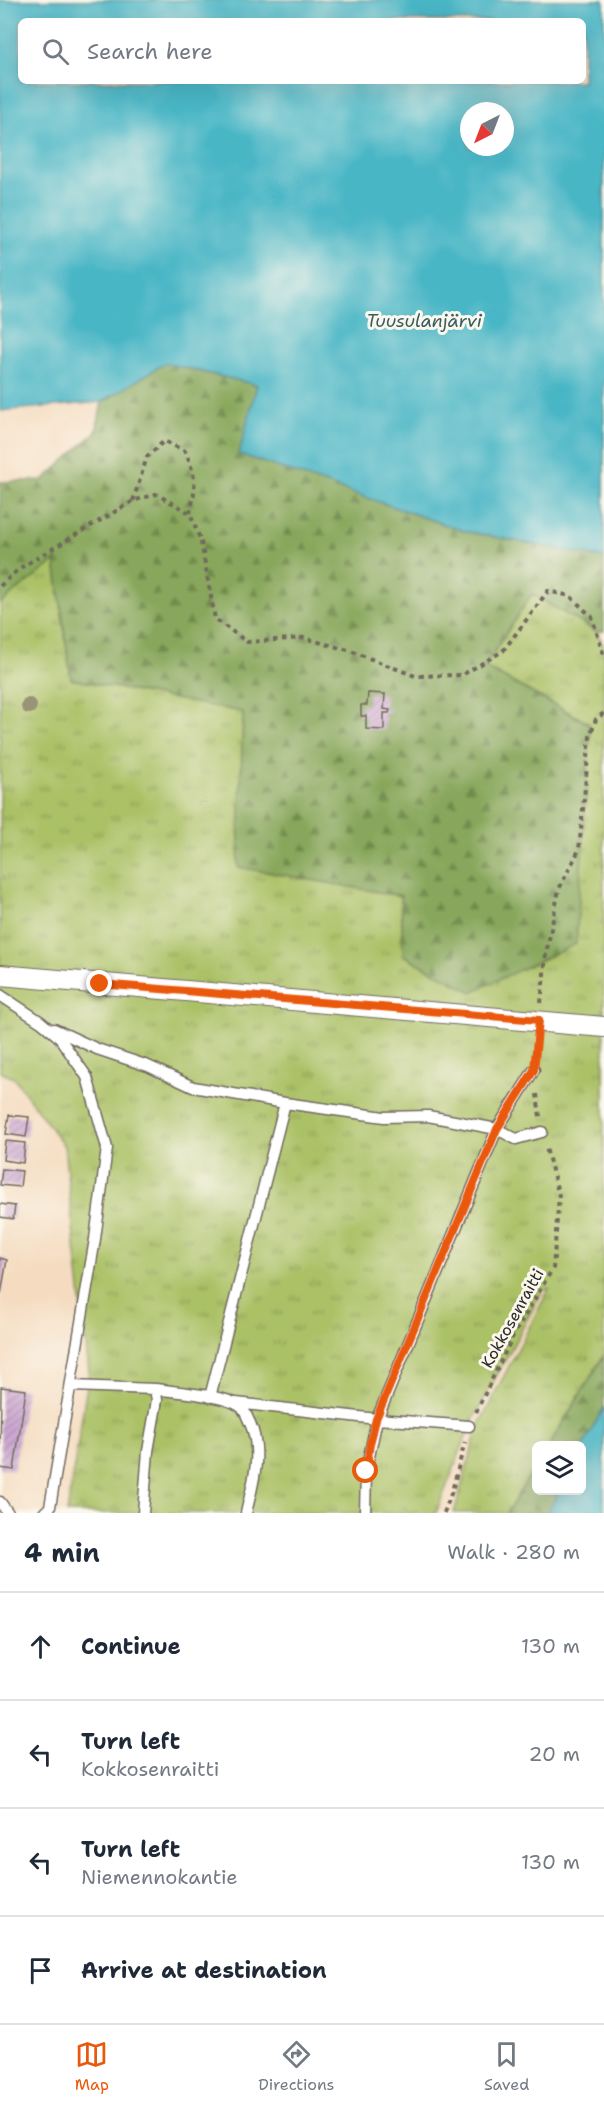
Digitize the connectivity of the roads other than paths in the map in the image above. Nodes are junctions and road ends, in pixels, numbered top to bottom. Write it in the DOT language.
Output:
graph roads {
  1 [pos="0,975"];
  2 [pos="0,995"];
  3 [pos="41,1022"];
  4 [pos="604,1027"];
  5 [pos="534,1070"];
  6 [pos="285,1103"];
  7 [pos="497,1129"];
  8 [pos="542,1132"];
  9 [pos="71,1386"];
  10 [pos="155,1389"];
  11 [pos="210,1397"];
  12 [pos="236,1403"];
  13 [pos="376,1419"];
  14 [pos="469,1426"];
  15 [pos="0,1502"];
  16 [pos="8,1513"];
  17 [pos="44,1513"];
  18 [pos="143,1513"];
  19 [pos="246,1513"];
  20 [pos="365,1513"];
  1 -- 4 [label="street"];
  2 -- 3 [label="lane"];
  3 -- 6 [label="lane"];
  3 -- 9 [label="lane"];
  5 -- 7 [label="lane"];
  6 -- 7 [label="lane"];
  6 -- 11 [label="lane"];
  7 -- 8 [label="lane"];
  7 -- 13 [label="lane"];
  9 -- 10 [label="lane"];
  9 -- 17 [label="lane"];
  10 -- 11 [label="lane"];
  10 -- 18 [label="lane"];
  11 -- 12 [label="lane"];
  12 -- 13 [label="lane"];
  12 -- 19 [label="lane"];
  13 -- 14 [label="lane"];
  13 -- 20 [label="lane"];
  15 -- 16 [label="lane"];
}
